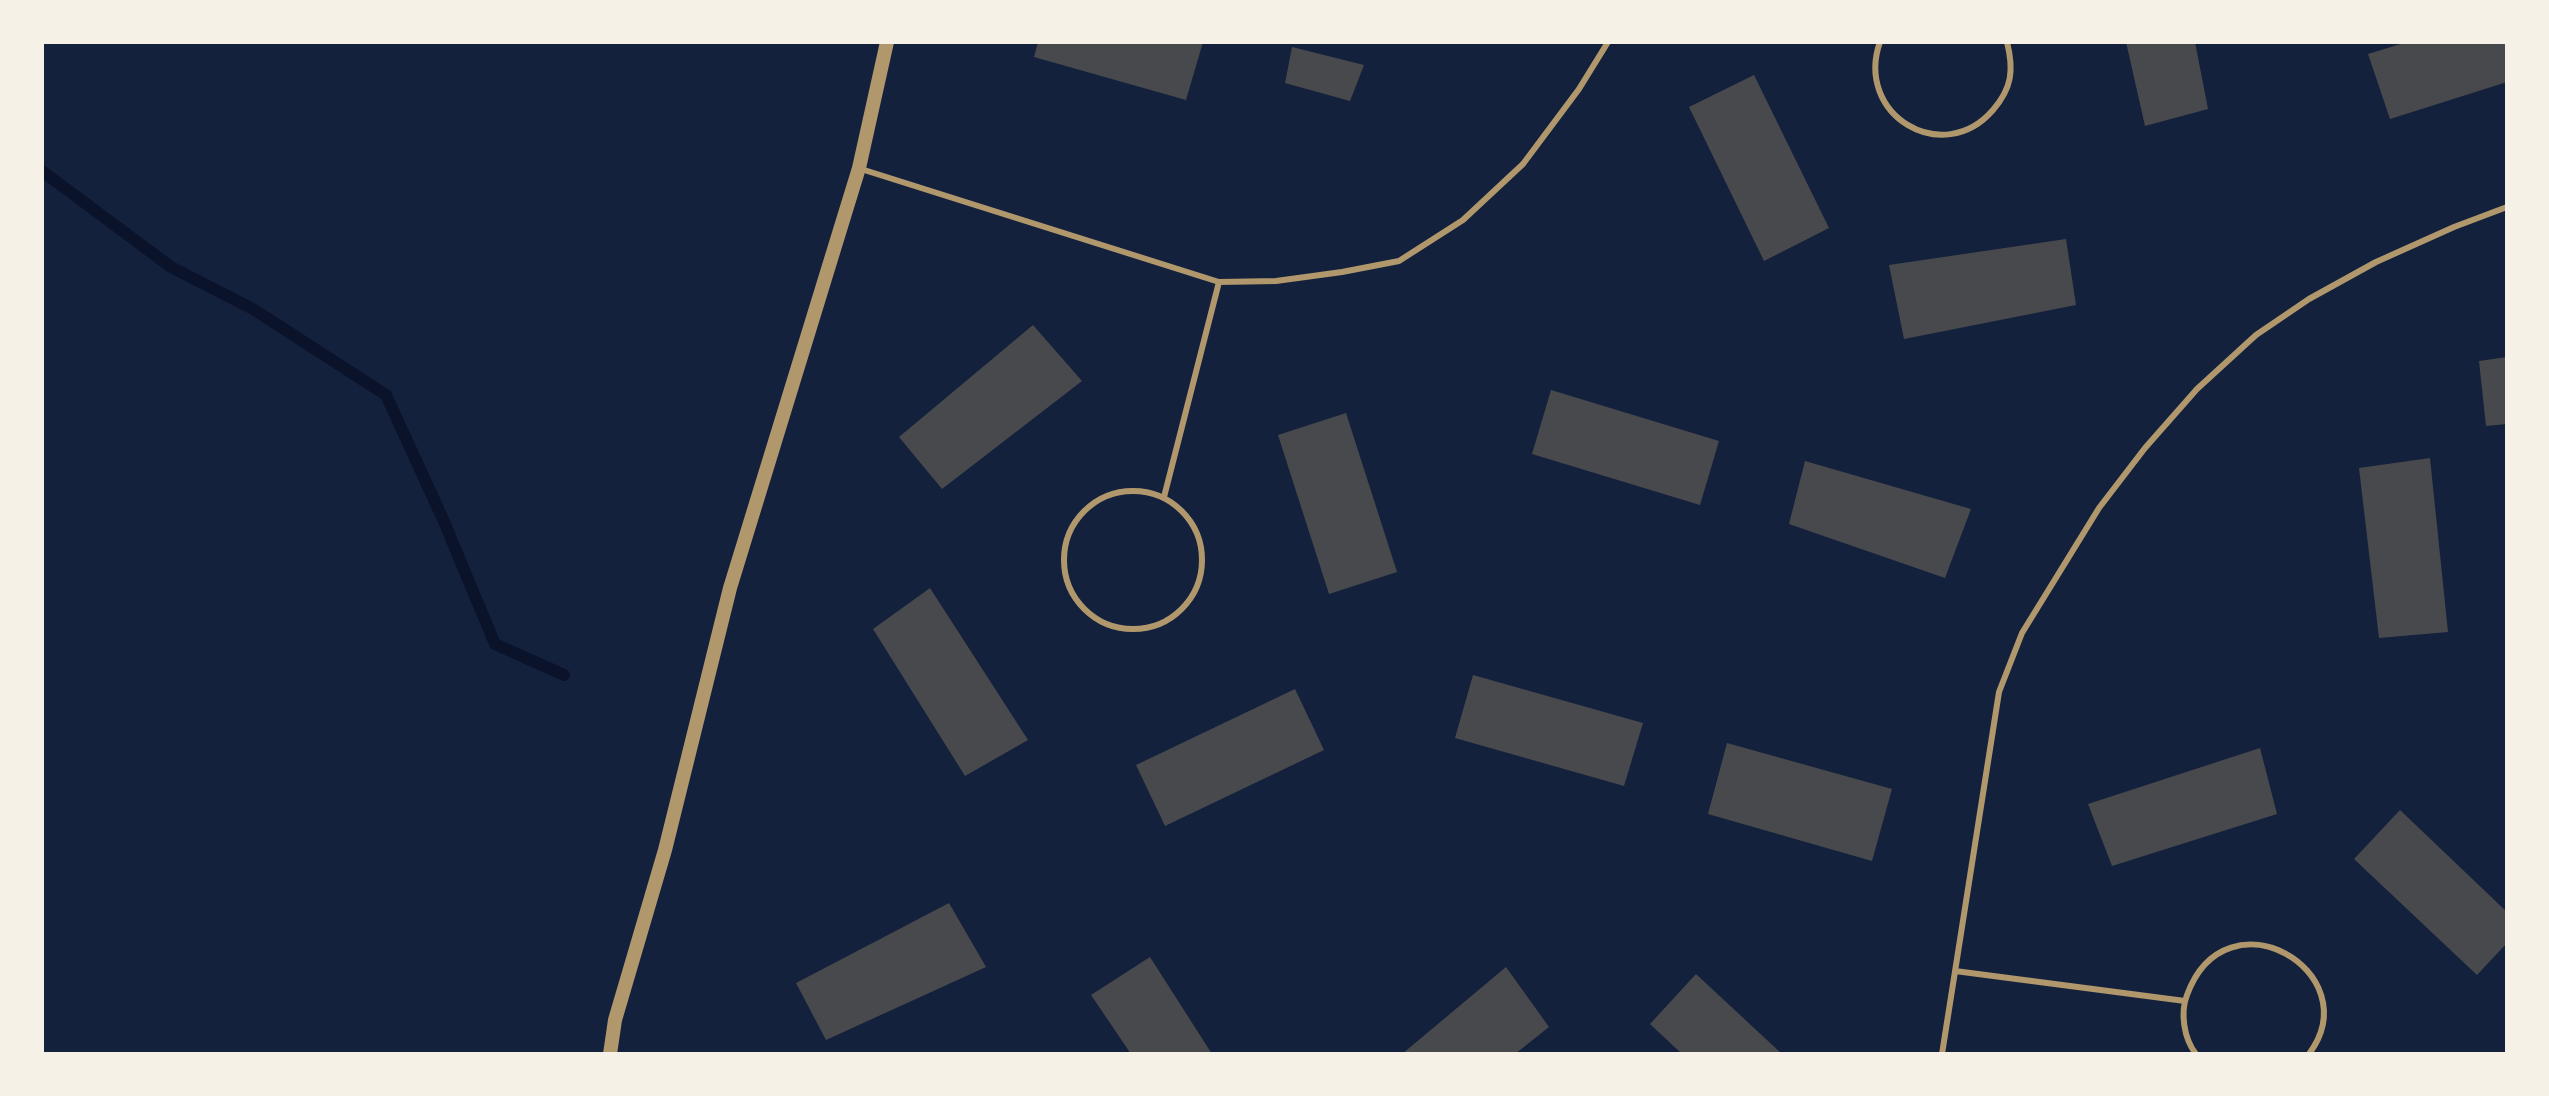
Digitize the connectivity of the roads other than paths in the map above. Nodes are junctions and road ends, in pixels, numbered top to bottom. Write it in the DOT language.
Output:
graph roads {
  1 [pos="887,42"];
  2 [pos="1608,42"];
  3 [pos="1880,42"];
  4 [pos="2007,42"];
  5 [pos="859,168"];
  6 [pos="2507,207"];
  7 [pos="1219,282"];
  8 [pos="1164,497"];
  9 [pos="1955,971"];
  10 [pos="2185,1001"];
  11 [pos="610,1054"];
  12 [pos="1942,1054"];
  13 [pos="2196,1054"];
  14 [pos="2309,1054"];
  1 -- 5 [label="street"];
  2 -- 7 [label="lane"];
  3 -- 4 [label="lane"];
  5 -- 7 [label="lane"];
  5 -- 11 [label="street"];
  6 -- 9 [label="lane"];
  7 -- 8 [label="lane"];
  8 -- 8 [label="lane"];
  9 -- 10 [label="lane"];
  9 -- 12 [label="lane"];
  10 -- 13 [label="lane"];
  10 -- 14 [label="lane"];
}
